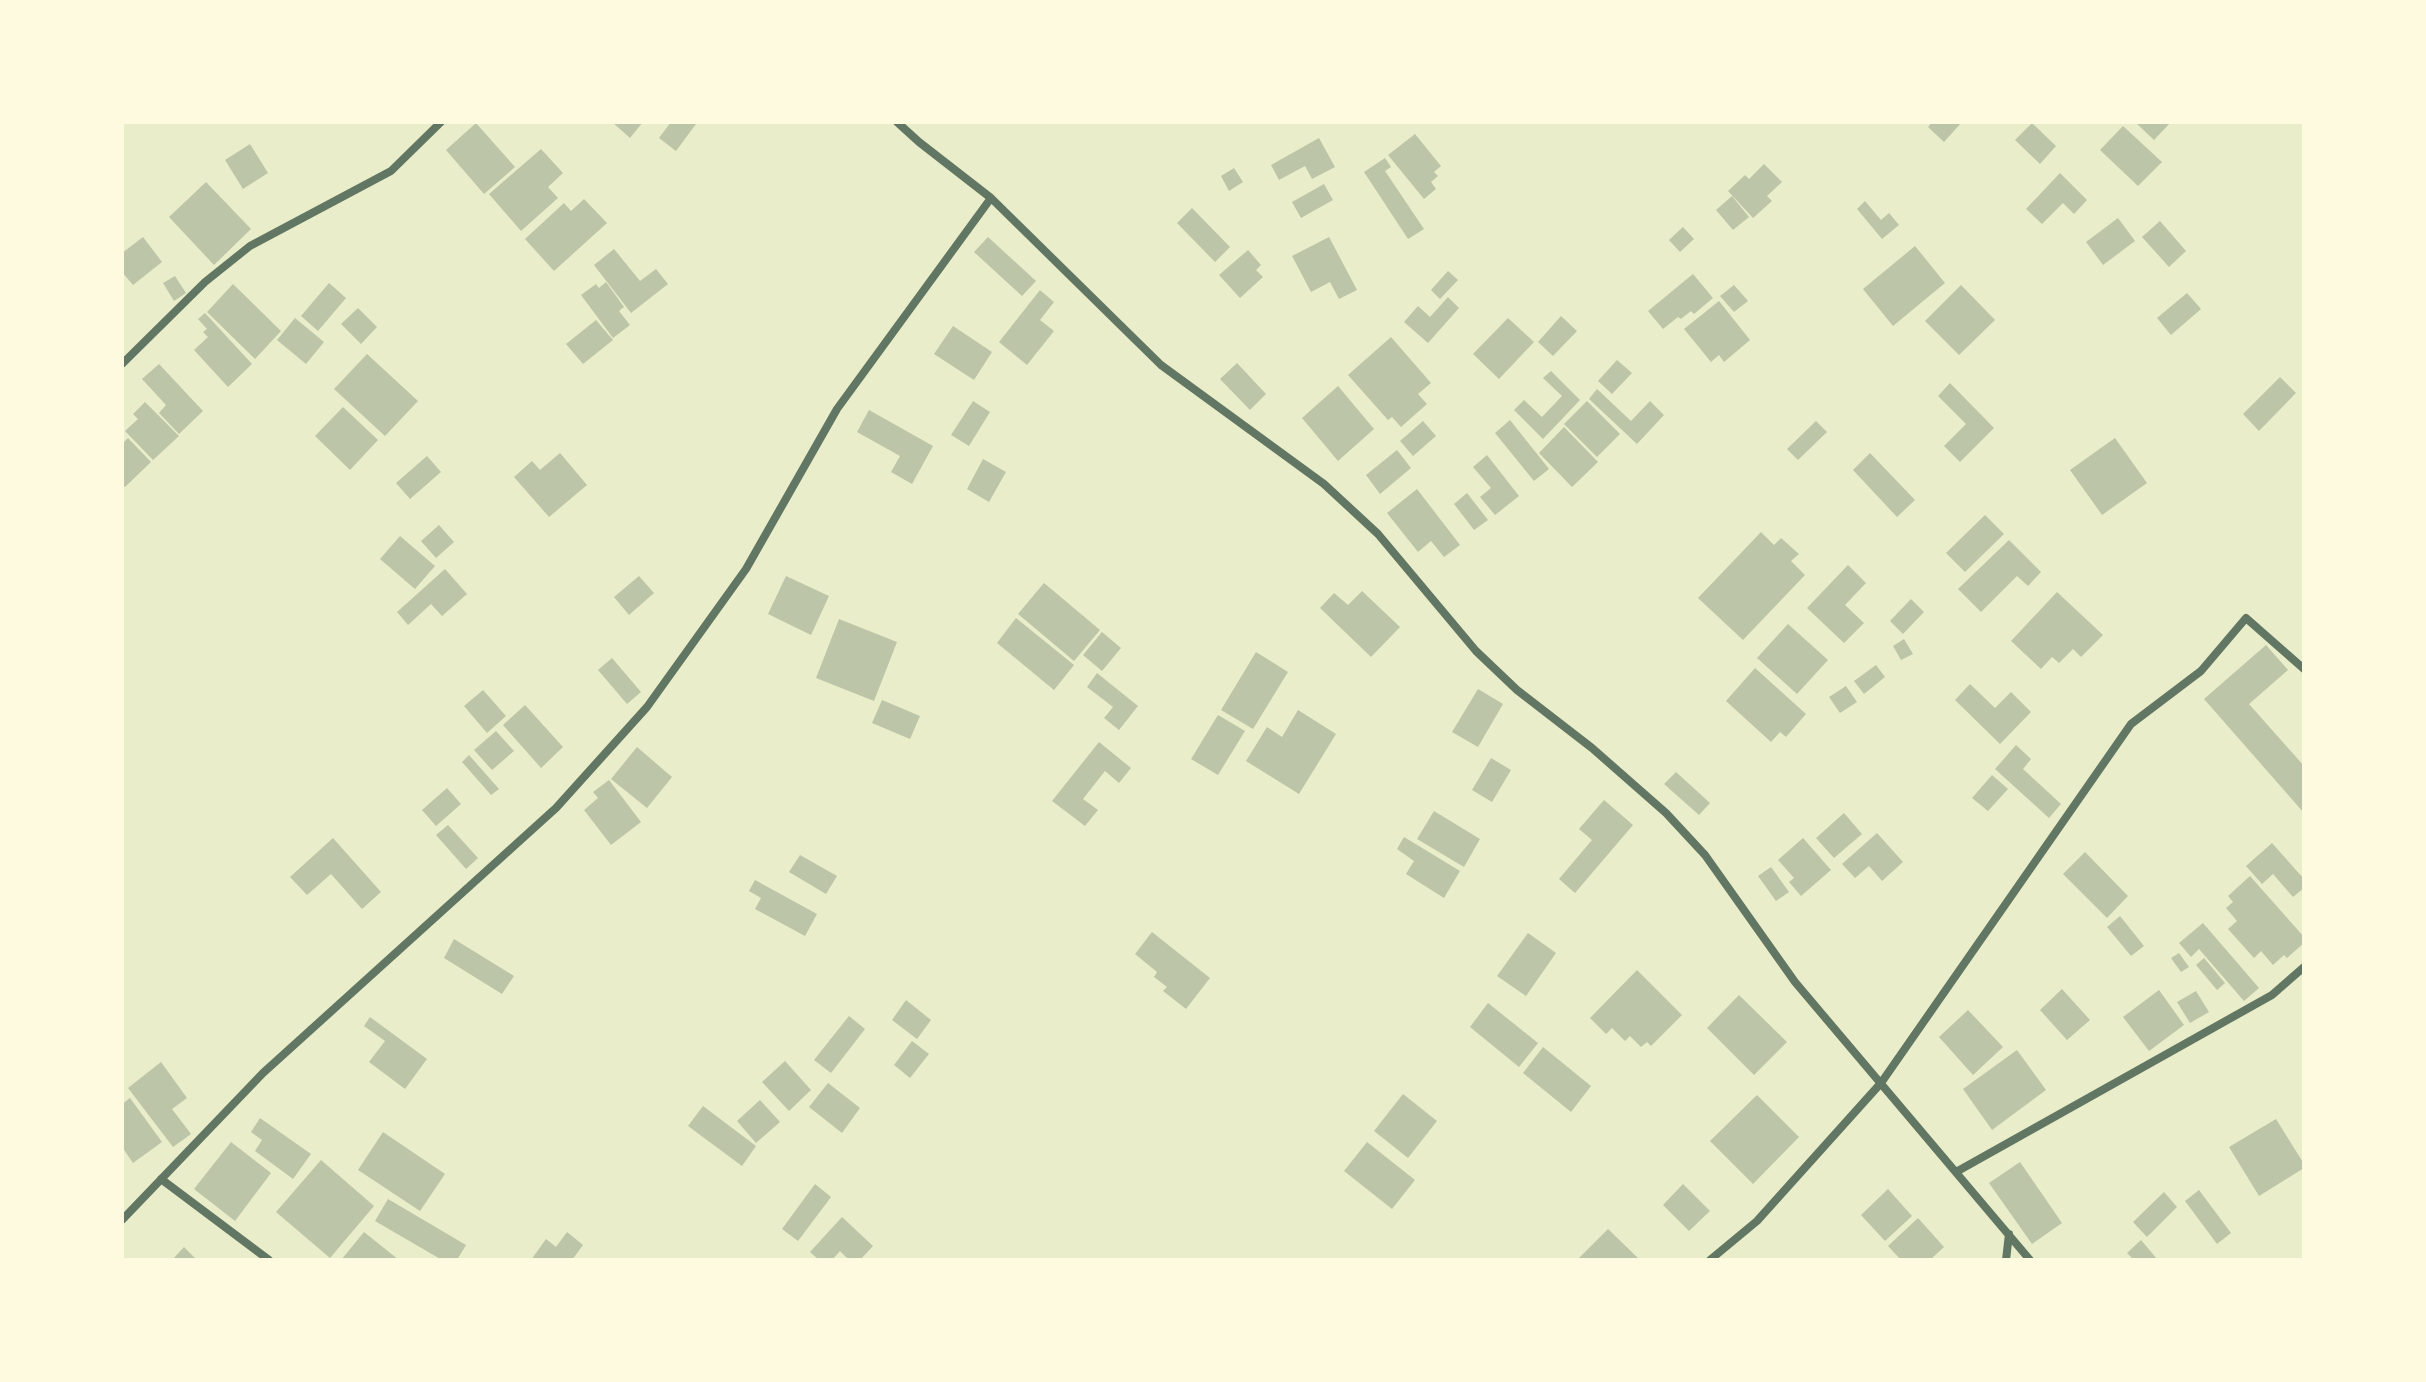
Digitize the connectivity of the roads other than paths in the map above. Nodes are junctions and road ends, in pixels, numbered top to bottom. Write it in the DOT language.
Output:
graph roads {
  1 [pos="441,122"];
  2 [pos="897,122"];
  3 [pos="991,198"];
  4 [pos="122,364"];
  5 [pos="2304,669"];
  6 [pos="2304,967"];
  7 [pos="1881,1083"];
  8 [pos="1956,1172"];
  9 [pos="161,1179"];
  10 [pos="122,1220"];
  11 [pos="2009,1234"];
  12 [pos="269,1260"];
  13 [pos="1710,1260"];
  14 [pos="2006,1260"];
  15 [pos="2030,1260"];
  1 -- 4 [label="street"];
  2 -- 3 [label="street"];
  3 -- 7 [label="street"];
  3 -- 9 [label="street"];
  5 -- 7 [label="street"];
  6 -- 8 [label="street"];
  7 -- 8 [label="street"];
  7 -- 13 [label="street"];
  8 -- 11 [label="street"];
  9 -- 10 [label="street"];
  9 -- 12 [label="street"];
  11 -- 14 [label="street"];
  11 -- 15 [label="street"];
}
